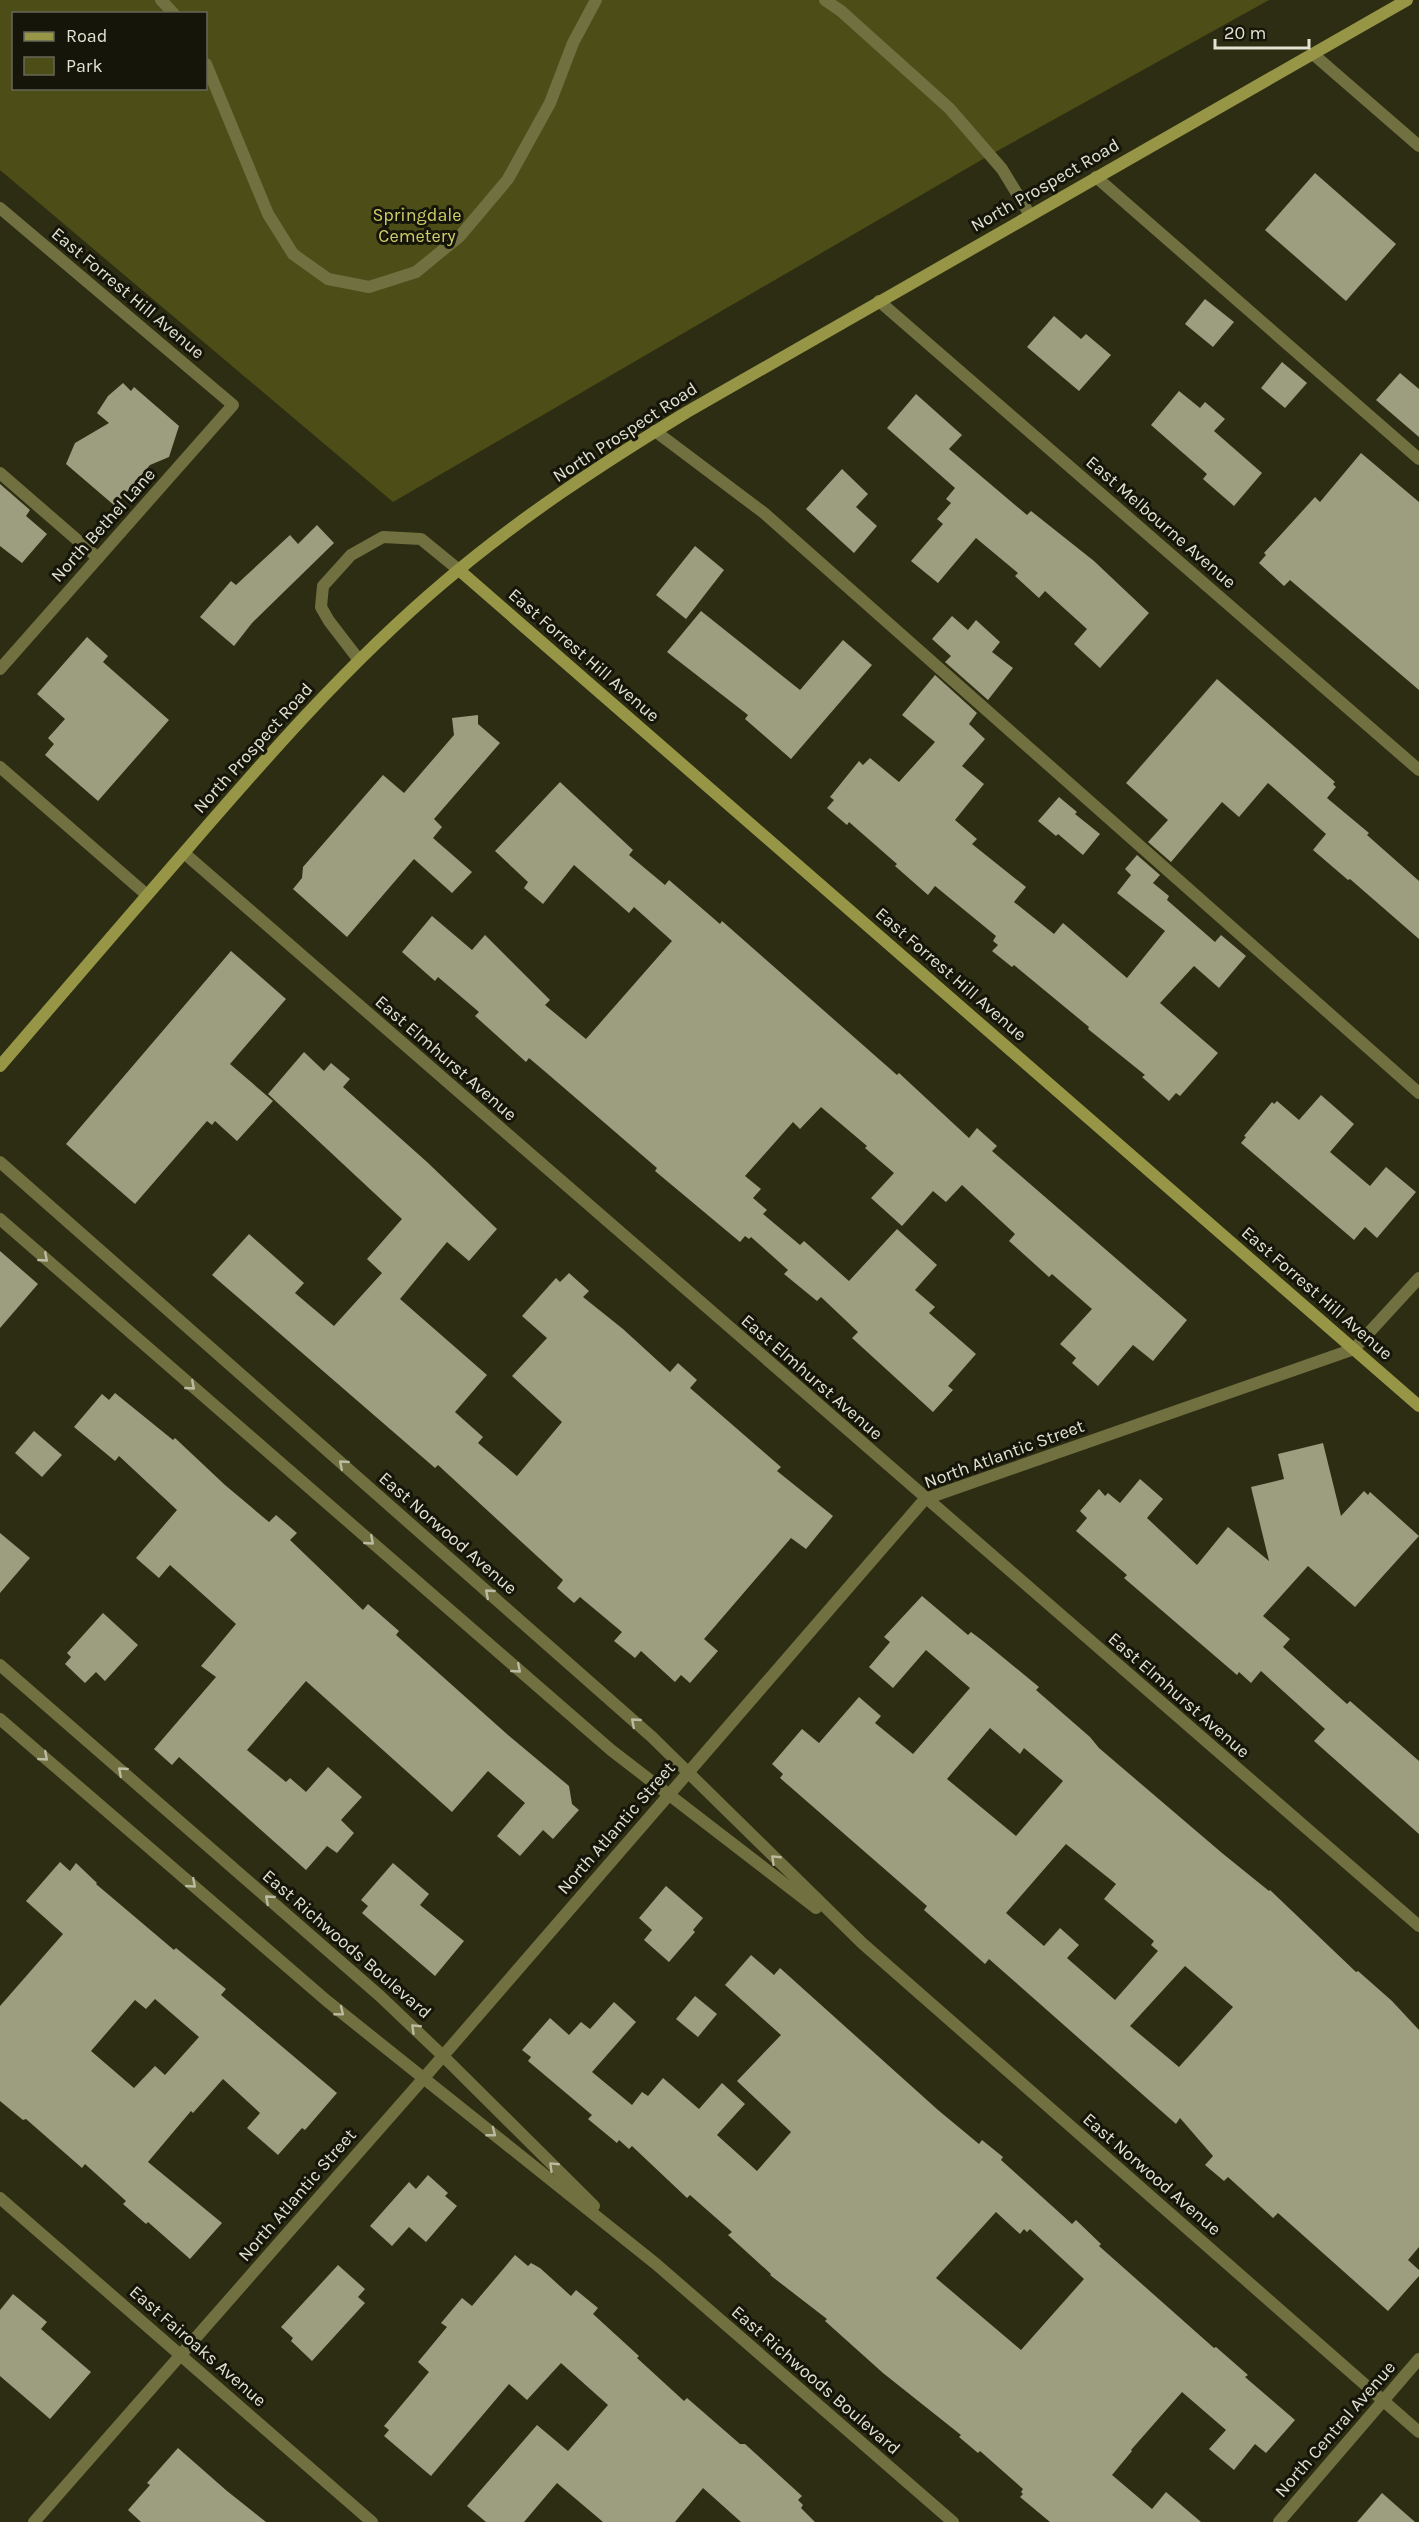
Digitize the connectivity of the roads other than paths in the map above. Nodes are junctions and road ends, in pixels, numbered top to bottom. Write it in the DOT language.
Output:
graph roads {
  1 [pos="161,0"];
  2 [pos="596,0"];
  3 [pos="825,0"];
  4 [pos="1407,0"];
  5 [pos="172,12"];
  6 [pos="1313,54"];
  7 [pos="207,66"];
  8 [pos="1419,146"];
  9 [pos="1096,177"];
  10 [pos="0,208"];
  11 [pos="1030,215"];
  12 [pos="879,301"];
  13 [pos="233,405"];
  14 [pos="655,431"];
  15 [pos="1419,459"];
  16 [pos="0,473"];
  17 [pos="98,558"];
  18 [pos="459,570"];
  19 [pos="359,660"];
  20 [pos="0,669"];
  21 [pos="0,767"];
  22 [pos="1419,770"];
  23 [pos="184,853"];
  24 [pos="147,896"];
  25 [pos="0,1066"];
  26 [pos="1419,1093"];
  27 [pos="0,1162"];
  28 [pos="0,1219"];
  29 [pos="1419,1278"];
  30 [pos="1354,1348"];
  31 [pos="1419,1406"];
  32 [pos="925,1499"];
  33 [pos="0,1665"];
  34 [pos="0,1719"];
  35 [pos="688,1773"];
  36 [pos="668,1795"];
  37 [pos="1419,1926"];
  38 [pos="862,1943"];
  39 [pos="443,2056"];
  40 [pos="423,2079"];
  41 [pos="0,2198"];
  42 [pos="656,2264"];
  43 [pos="180,2355"];
  44 [pos="1419,2359"];
  45 [pos="1383,2401"];
  46 [pos="1419,2432"];
  47 [pos="34,2522"];
  48 [pos="372,2522"];
  49 [pos="952,2522"];
  50 [pos="1279,2522"];
  1 -- 5 [label="street"];
  2 -- 7 [label="street"];
  3 -- 11 [label="street"];
  4 -- 6 [label="main road, North Prospect Road"];
  6 -- 8 [label="street"];
  6 -- 9 [label="main road, North Prospect Road"];
  9 -- 11 [label="main road, North Prospect Road"];
  9 -- 15 [label="street"];
  10 -- 13 [label="street, East Forrest Hill Avenue"];
  11 -- 12 [label="main road, North Prospect Road"];
  12 -- 14 [label="main road, North Prospect Road"];
  12 -- 22 [label="street, East Melbourne Avenue"];
  13 -- 17 [label="street, North Bethel Lane"];
  14 -- 18 [label="main road, North Prospect Road"];
  14 -- 26 [label="street"];
  16 -- 17 [label="street"];
  17 -- 20 [label="street, North Bethel Lane"];
  18 -- 19 [label="main road, North Prospect Road"];
  18 -- 19 [label="street"];
  18 -- 30 [label="main road, East Forrest Hill Avenue"];
  19 -- 23 [label="main road, North Prospect Road"];
  21 -- 24 [label="street"];
  23 -- 24 [label="main road, North Prospect Road"];
  23 -- 32 [label="street, East Elmhurst Avenue"];
  24 -- 25 [label="main road, North Prospect Road"];
  35 -- 27 [label="street, East Norwood Avenue, one-way"];
  28 -- 36 [label="street, East Norwood Avenue, one-way"];
  29 -- 30 [label="street"];
  30 -- 31 [label="main road, East Forrest Hill Avenue"];
  30 -- 32 [label="street, North Atlantic Street"];
  32 -- 35 [label="street, North Atlantic Street"];
  32 -- 37 [label="street, East Elmhurst Avenue"];
  39 -- 33 [label="street, East Richwoods Boulevard, one-way"];
  34 -- 40 [label="street, East Richwoods Boulevard, one-way"];
  35 -- 36 [label="street, North Atlantic Street"];
  38 -- 35 [label="street, East Norwood Avenue, one-way"];
  36 -- 38 [label="street, East Norwood Avenue"];
  36 -- 39 [label="street, North Atlantic Street"];
  38 -- 45 [label="street, East Norwood Avenue"];
  39 -- 40 [label="street, North Atlantic Street"];
  42 -- 39 [label="street, East Richwoods Boulevard, one-way"];
  40 -- 42 [label="street, East Richwoods Boulevard, one-way"];
  40 -- 43 [label="street, North Atlantic Street"];
  41 -- 43 [label="street, East Fairoaks Avenue"];
  42 -- 49 [label="street, East Richwoods Boulevard"];
  43 -- 47 [label="street, North Atlantic Street"];
  43 -- 48 [label="street, East Fairoaks Avenue"];
  44 -- 45 [label="street, North Central Avenue"];
  45 -- 46 [label="street, East Norwood Avenue"];
  45 -- 50 [label="street, North Central Avenue"];
}
